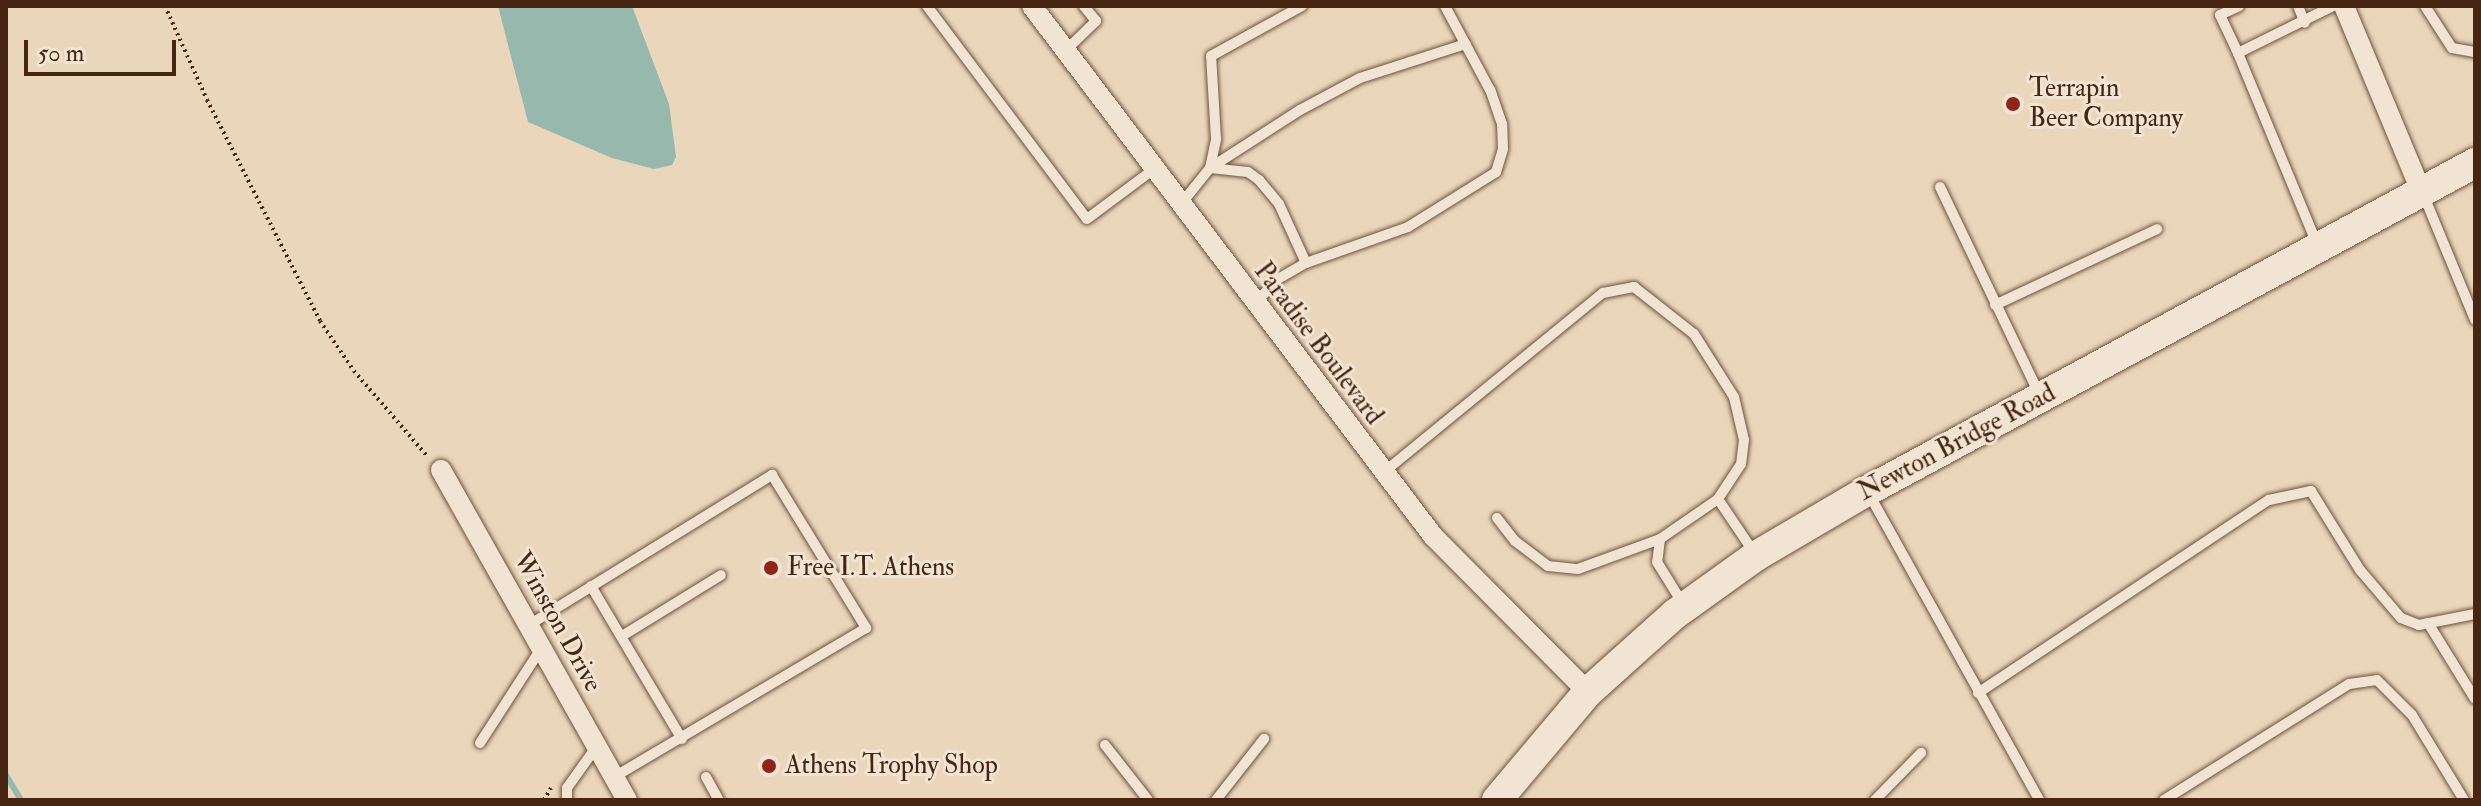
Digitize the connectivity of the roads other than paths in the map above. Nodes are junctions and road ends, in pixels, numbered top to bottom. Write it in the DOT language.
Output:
graph roads {
  1 [pos="927,6"];
  2 [pos="1032,6"];
  3 [pos="1084,6"];
  4 [pos="1302,6"];
  5 [pos="1445,6"];
  6 [pos="2239,6"];
  7 [pos="2298,6"];
  8 [pos="2333,6"];
  9 [pos="2344,6"];
  10 [pos="2425,6"];
  11 [pos="2305,23"];
  12 [pos="1466,44"];
  13 [pos="1066,50"];
  14 [pos="2475,52"];
  15 [pos="2238,53"];
  16 [pos="2475,163"];
  17 [pos="1210,168"];
  18 [pos="1154,169"];
  19 [pos="1940,187"];
  20 [pos="2421,191"];
  21 [pos="1181,204"];
  22 [pos="2157,229"];
  23 [pos="2318,246"];
  24 [pos="1306,263"];
  25 [pos="1255,303"];
  26 [pos="1995,305"];
  27 [pos="2475,320"];
  28 [pos="2042,399"];
  29 [pos="441,470"];
  30 [pos="1382,473"];
  31 [pos="1867,491"];
  32 [pos="1718,499"];
  33 [pos="1497,518"];
  34 [pos="1660,539"];
  35 [pos="1756,556"];
  36 [pos="721,575"];
  37 [pos="591,586"];
  38 [pos="1686,607"];
  39 [pos="2475,614"];
  40 [pos="2428,623"];
  41 [pos="529,625"];
  42 [pos="622,636"];
  43 [pos="542,647"];
  44 [pos="1588,692"];
  45 [pos="1978,693"];
  46 [pos="2475,699"];
  47 [pos="682,739"];
  48 [pos="1264,739"];
  49 [pos="480,743"];
  50 [pos="1105,745"];
  51 [pos="597,746"];
  52 [pos="1921,753"];
  53 [pos="614,777"];
  54 [pos="706,777"];
  55 [pos="567,800"];
  56 [pos="627,800"];
  57 [pos="719,800"];
  58 [pos="1148,800"];
  59 [pos="1216,800"];
  60 [pos="1497,800"];
  61 [pos="1875,800"];
  62 [pos="2039,800"];
  63 [pos="2164,800"];
  64 [pos="2464,800"];
  1 -- 18 [label="lane"];
  2 -- 13 [label="street, Paradise Boulevard"];
  3 -- 13 [label="lane"];
  4 -- 17 [label="lane"];
  5 -- 12 [label="lane"];
  6 -- 15 [label="lane"];
  7 -- 11 [label="lane"];
  8 -- 11 [label="lane"];
  9 -- 20 [label="street"];
  10 -- 14 [label="lane"];
  11 -- 15 [label="lane"];
  12 -- 17 [label="lane"];
  12 -- 24 [label="lane"];
  13 -- 18 [label="street, Paradise Boulevard"];
  15 -- 23 [label="lane"];
  16 -- 20 [label="main road, Newton Bridge Road"];
  17 -- 21 [label="lane"];
  17 -- 24 [label="lane"];
  18 -- 21 [label="street, Paradise Boulevard"];
  19 -- 26 [label="lane"];
  20 -- 23 [label="main road, Newton Bridge Road"];
  20 -- 27 [label="lane"];
  21 -- 25 [label="street, Paradise Boulevard"];
  22 -- 26 [label="lane"];
  23 -- 28 [label="main road, Newton Bridge Road"];
  24 -- 25 [label="lane"];
  25 -- 30 [label="street, Paradise Boulevard"];
  26 -- 28 [label="lane"];
  28 -- 31 [label="main road, Newton Bridge Road"];
  29 -- 41 [label="street, Winston Drive"];
  30 -- 32 [label="lane"];
  30 -- 44 [label="street, Paradise Boulevard"];
  31 -- 35 [label="main road, Newton Bridge Road"];
  31 -- 45 [label="lane"];
  32 -- 34 [label="lane"];
  32 -- 35 [label="lane"];
  33 -- 34 [label="lane"];
  34 -- 38 [label="lane"];
  35 -- 38 [label="main road, Newton Bridge Road"];
  36 -- 42 [label="lane"];
  37 -- 41 [label="lane"];
  37 -- 42 [label="lane"];
  37 -- 47 [label="lane"];
  38 -- 44 [label="main road, Newton Bridge Road"];
  39 -- 40 [label="lane"];
  40 -- 45 [label="lane"];
  40 -- 46 [label="lane"];
  41 -- 43 [label="street, Winston Drive"];
  42 -- 47 [label="lane"];
  43 -- 49 [label="lane"];
  43 -- 51 [label="street, Winston Drive"];
  44 -- 60 [label="main road, Newton Bridge Road"];
  45 -- 62 [label="lane"];
  47 -- 53 [label="lane"];
  48 -- 59 [label="lane"];
  50 -- 58 [label="lane"];
  51 -- 53 [label="street, Winston Drive"];
  51 -- 55 [label="lane"];
  52 -- 61 [label="lane"];
  53 -- 56 [label="street, Winston Drive"];
  54 -- 57 [label="lane"];
  63 -- 64 [label="lane"];
}
